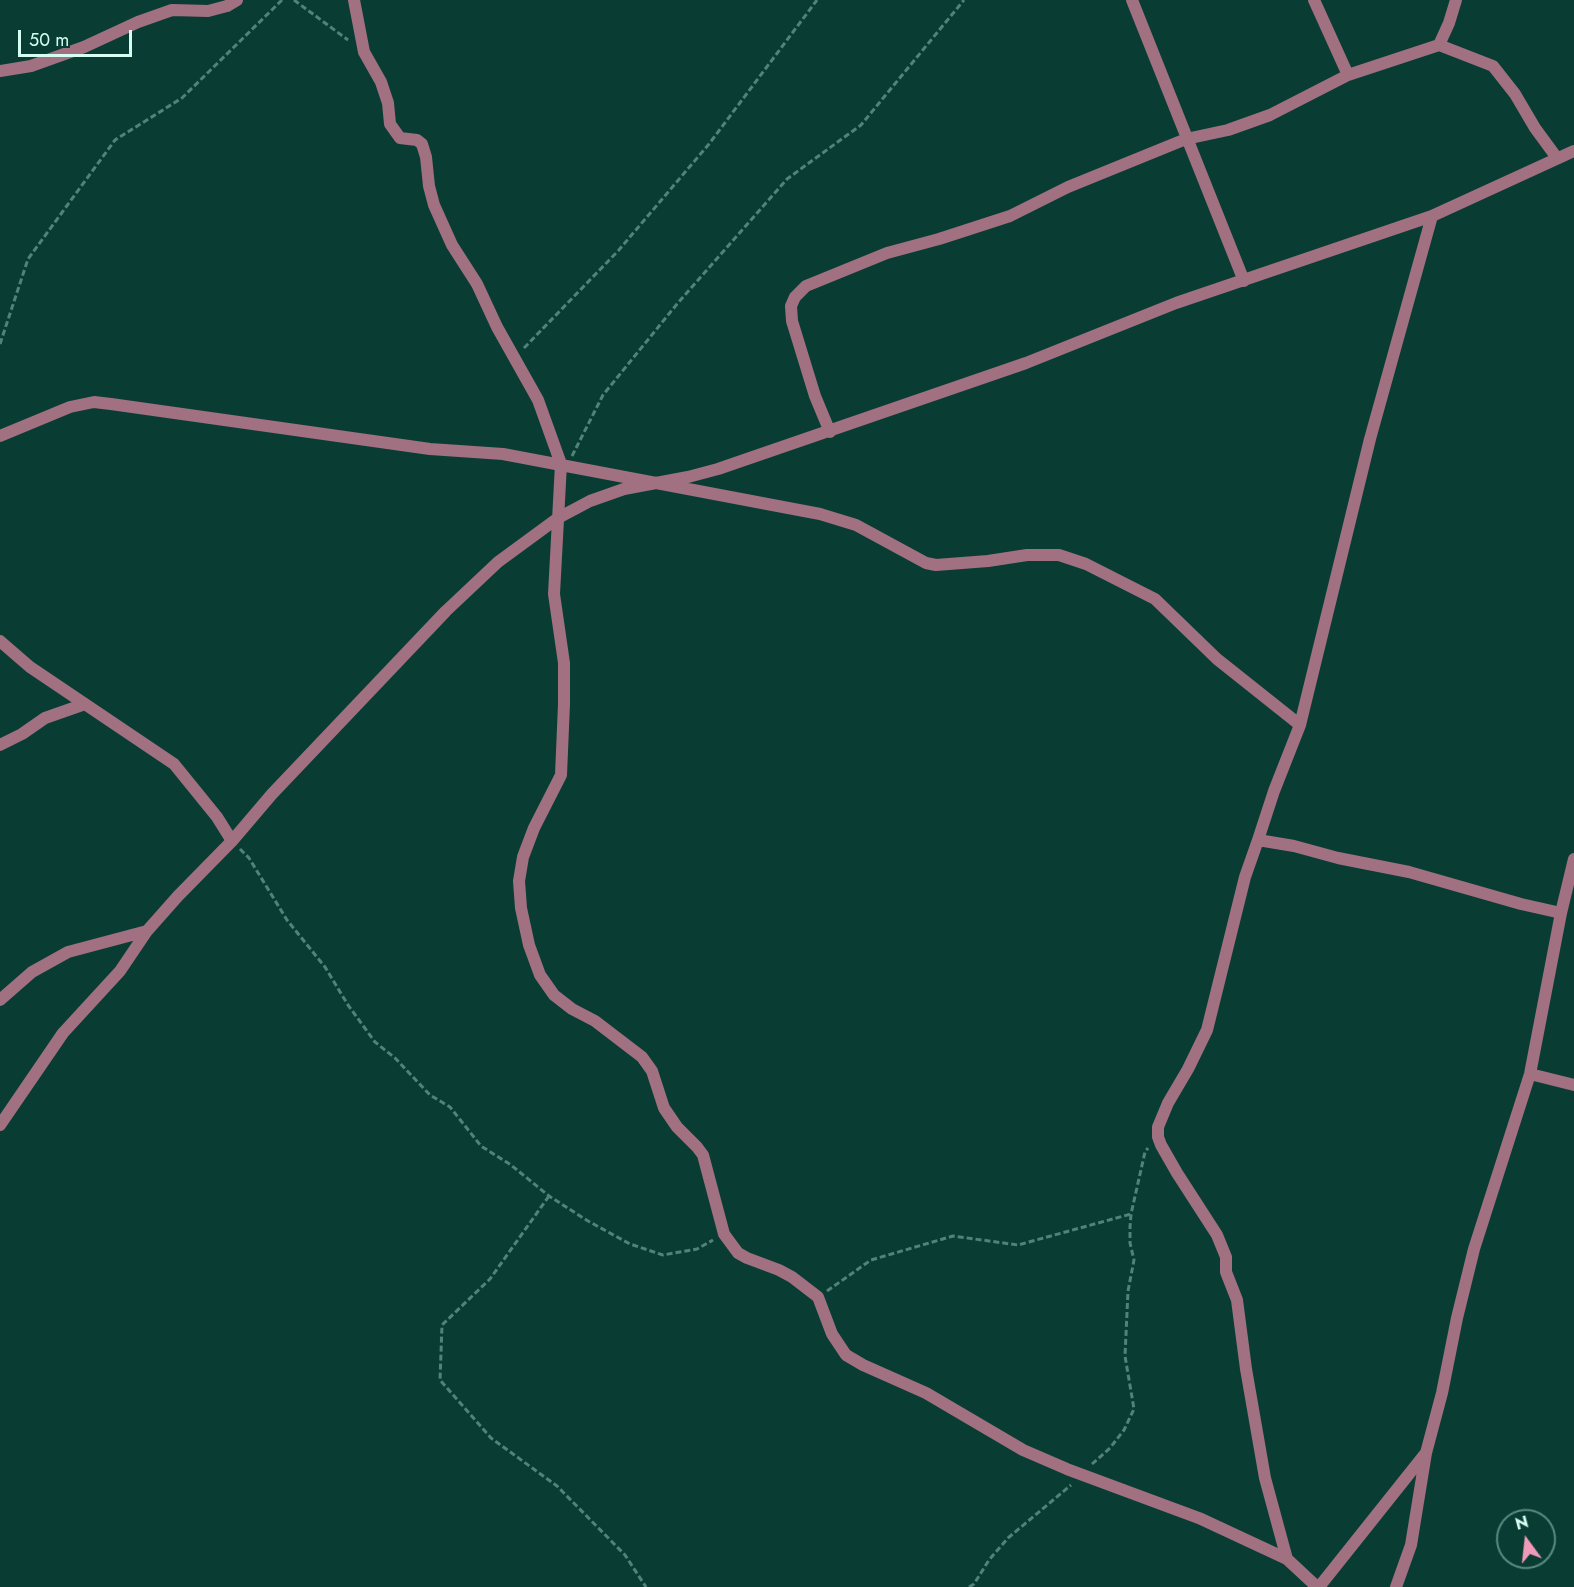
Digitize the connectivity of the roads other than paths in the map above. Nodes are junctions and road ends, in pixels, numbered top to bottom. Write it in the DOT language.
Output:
graph roads {
  1 [pos="237,0"];
  2 [pos="354,0"];
  3 [pos="1132,0"];
  4 [pos="1314,0"];
  5 [pos="1456,0"];
  6 [pos="1439,45"];
  7 [pos="0,71"];
  8 [pos="1348,75"];
  9 [pos="1186,139"];
  10 [pos="1574,151"];
  11 [pos="1557,158"];
  12 [pos="1432,216"];
  13 [pos="1244,281"];
  14 [pos="830,432"];
  15 [pos="0,436"];
  16 [pos="564,465"];
  17 [pos="653,483"];
  18 [pos="558,518"];
  19 [pos="0,641"];
  20 [pos="85,704"];
  21 [pos="1300,726"];
  22 [pos="0,745"];
  23 [pos="1258,840"];
  24 [pos="232,841"];
  25 [pos="1574,859"];
  26 [pos="1561,913"];
  27 [pos="147,932"];
  28 [pos="0,1000"];
  29 [pos="1530,1074"];
  30 [pos="1574,1085"];
  31 [pos="0,1125"];
  32 [pos="1426,1453"];
  33 [pos="1287,1559"];
  34 [pos="1318,1587"];
  35 [pos="1396,1587"];
  1 -- 7 [label="street"];
  2 -- 16 [label="street"];
  3 -- 9 [label="street"];
  4 -- 8 [label="street"];
  5 -- 6 [label="street"];
  6 -- 8 [label="street"];
  6 -- 11 [label="street"];
  8 -- 9 [label="street"];
  9 -- 13 [label="street"];
  9 -- 14 [label="street"];
  10 -- 11 [label="street"];
  11 -- 12 [label="street"];
  12 -- 13 [label="street"];
  12 -- 21 [label="street"];
  13 -- 14 [label="street"];
  14 -- 17 [label="street"];
  15 -- 16 [label="street"];
  16 -- 17 [label="street"];
  16 -- 18 [label="street"];
  17 -- 18 [label="street"];
  17 -- 21 [label="street"];
  18 -- 24 [label="street"];
  18 -- 33 [label="street"];
  19 -- 20 [label="street"];
  20 -- 22 [label="street"];
  20 -- 24 [label="street"];
  21 -- 23 [label="street"];
  23 -- 26 [label="street"];
  23 -- 33 [label="street"];
  24 -- 27 [label="street"];
  25 -- 26 [label="street"];
  26 -- 29 [label="street"];
  27 -- 28 [label="street"];
  27 -- 31 [label="street"];
  29 -- 30 [label="street"];
  29 -- 32 [label="street"];
  32 -- 34 [label="street"];
  32 -- 35 [label="street"];
  33 -- 34 [label="street"];
}
